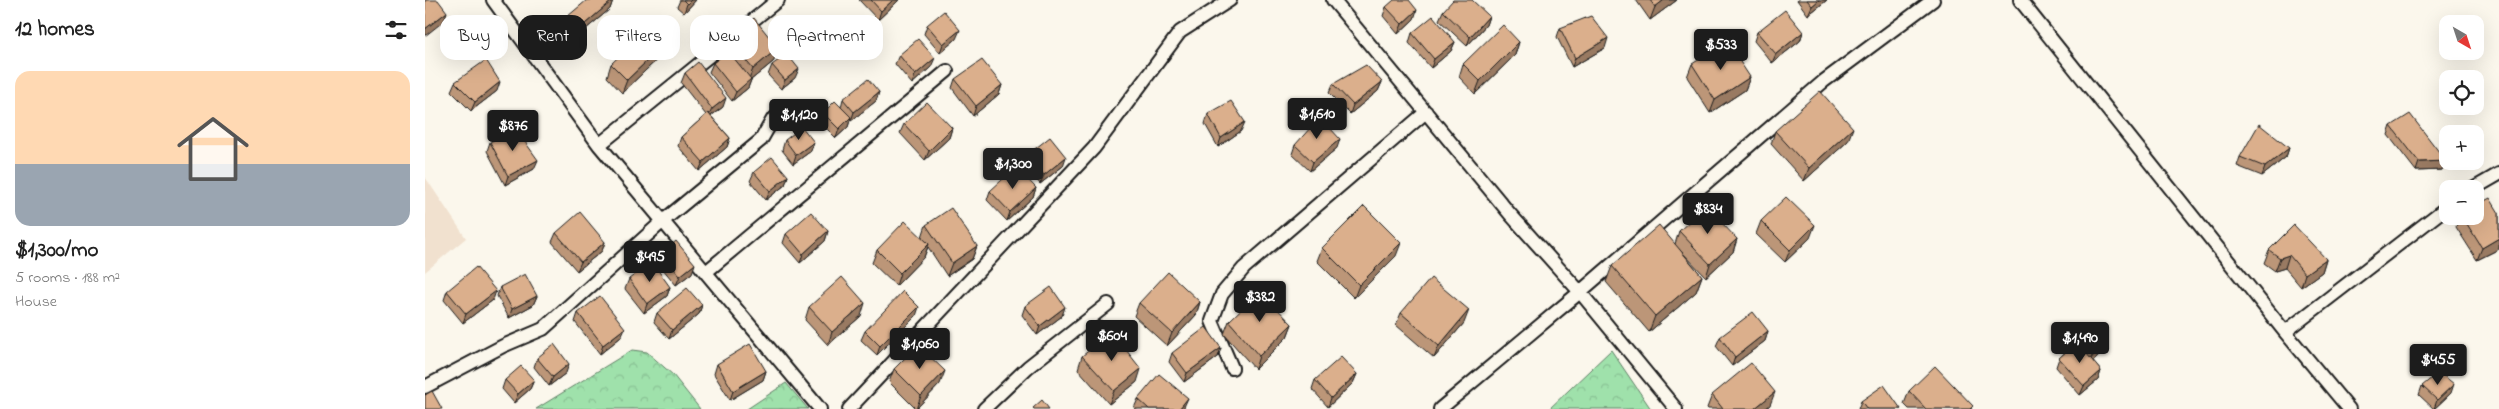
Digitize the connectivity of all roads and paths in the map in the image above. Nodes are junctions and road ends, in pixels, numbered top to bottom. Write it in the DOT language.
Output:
graph roads {
  1 [pos="493,0"];
  2 [pos="778,0"];
  3 [pos="1230,0"];
  4 [pos="1333,0"];
  5 [pos="1933,0"];
  6 [pos="2020,0"];
  7 [pos="947,71"];
  8 [pos="1426,112"];
  9 [pos="773,119"];
  10 [pos="599,145"];
  11 [pos="2499,174"];
  12 [pos="2484,183"];
  13 [pos="2439,213"];
  14 [pos="663,221"];
  15 [pos="706,272"];
  16 [pos="1580,292"];
  17 [pos="1108,304"];
  18 [pos="2285,332"];
  19 [pos="1232,368"];
  20 [pos="425,387"];
  21 [pos="821,409"];
  22 [pos="849,409"];
  23 [pos="984,409"];
  24 [pos="1440,409"];
  25 [pos="1677,409"];
  26 [pos="2349,409"];
  1 -- 10 [label="street"];
  2 -- 10 [label="street"];
  3 -- 22 [label="street"];
  4 -- 8 [label="street"];
  5 -- 16 [label="street"];
  6 -- 18 [label="street"];
  7 -- 15 [label="street"];
  8 -- 16 [label="street"];
  8 -- 19 [label="street"];
  9 -- 14 [label="street"];
  10 -- 14 [label="street"];
  11 -- 12 [label="street"];
  13 -- 18 [label="street"];
  14 -- 15 [label="street"];
  14 -- 20 [label="street"];
  15 -- 21 [label="street"];
  16 -- 24 [label="street"];
  16 -- 25 [label="street"];
  17 -- 23 [label="street"];
  18 -- 26 [label="street"];
}
